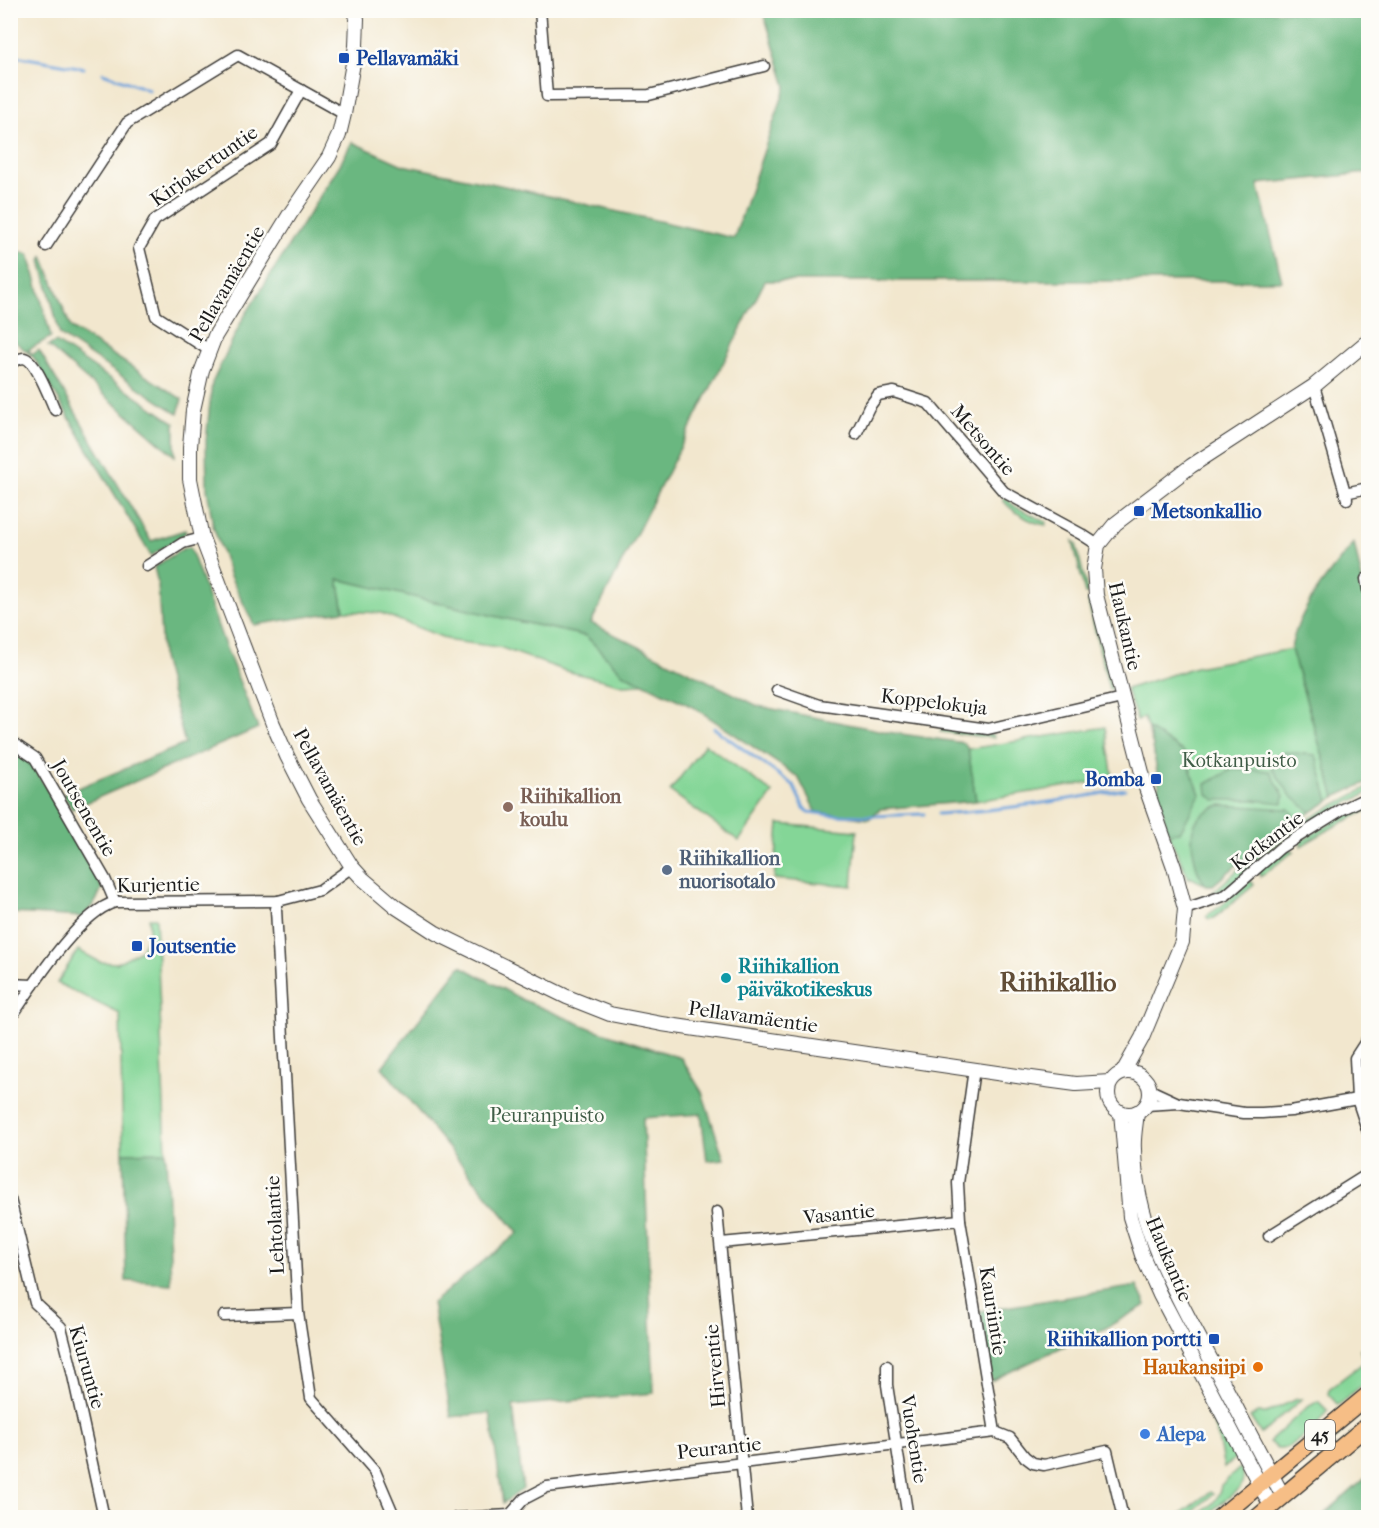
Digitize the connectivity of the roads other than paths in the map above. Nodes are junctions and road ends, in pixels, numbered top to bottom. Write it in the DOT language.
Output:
graph roads {
  1 [pos="355,10"];
  2 [pos="540,10"];
  3 [pos="764,66"];
  4 [pos="301,90"];
  5 [pos="344,114"];
  6 [pos="46,246"];
  7 [pos="1368,341"];
  8 [pos="209,350"];
  9 [pos="10,363"];
  10 [pos="1314,386"];
  11 [pos="55,410"];
  12 [pos="856,434"];
  13 [pos="1368,488"];
  14 [pos="202,538"];
  15 [pos="1098,545"];
  16 [pos="147,566"];
  17 [pos="777,690"];
  18 [pos="1122,698"];
  19 [pos="10,741"];
  20 [pos="1368,797"];
  21 [pos="352,867"];
  22 [pos="278,901"];
  23 [pos="115,902"];
  24 [pos="1185,909"];
  25 [pos="10,984"];
  26 [pos="33,985"];
  27 [pos="10,1019"];
  28 [pos="1142,1038"];
  29 [pos="1368,1038"];
  30 [pos="974,1069"];
  31 [pos="1123,1072"];
  32 [pos="1142,1075"];
  33 [pos="1110,1082"];
  34 [pos="1077,1084"];
  35 [pos="1150,1090"];
  36 [pos="1108,1097"];
  37 [pos="1357,1099"];
  38 [pos="1179,1103"];
  39 [pos="1142,1109"];
  40 [pos="1121,1112"];
  41 [pos="1368,1132"];
  42 [pos="1368,1174"];
  43 [pos="10,1199"];
  44 [pos="717,1212"];
  45 [pos="960,1220"];
  46 [pos="1269,1236"];
  47 [pos="721,1243"];
  48 [pos="298,1313"];
  49 [pos="224,1316"];
  50 [pos="887,1366"];
  51 [pos="1368,1395"];
  52 [pos="1368,1425"];
  53 [pos="995,1432"];
  54 [pos="896,1446"];
  55 [pos="742,1464"];
  56 [pos="1265,1480"];
  57 [pos="1277,1501"];
  58 [pos="512,1516"];
  59 [pos="104,1518"];
  60 [pos="395,1518"];
  61 [pos="456,1518"];
  62 [pos="747,1518"];
  63 [pos="908,1518"];
  64 [pos="1123,1518"];
  65 [pos="1219,1518"];
  66 [pos="1257,1518"];
  1 -- 5 [label="street, Pellavamäentie"];
  2 -- 3 [label="street"];
  4 -- 5 [label="street"];
  4 -- 6 [label="street"];
  4 -- 8 [label="street, Kirjokertuntie"];
  5 -- 8 [label="street, Pellavamäentie"];
  7 -- 10 [label="street"];
  8 -- 14 [label="street, Pellavamäentie"];
  9 -- 11 [label="street"];
  10 -- 13 [label="street"];
  10 -- 15 [label="street"];
  12 -- 15 [label="street, Metsontie"];
  14 -- 16 [label="street"];
  14 -- 21 [label="street, Pellavamäentie"];
  15 -- 18 [label="street, Haukantie"];
  17 -- 18 [label="street, Koppelokuja"];
  18 -- 24 [label="street, Haukantie"];
  19 -- 23 [label="street, Joutsenentie"];
  20 -- 24 [label="street, Kotkantie"];
  21 -- 22 [label="street, Kurjentie"];
  21 -- 30 [label="street, Pellavamäentie"];
  22 -- 23 [label="street, Kurjentie"];
  22 -- 48 [label="street, Lehtolantie"];
  23 -- 26 [label="street, Kurjentie"];
  24 -- 28 [label="street, Haukantie"];
  25 -- 26 [label="street"];
  26 -- 27 [label="street, Kurjentie"];
  28 -- 31 [label="street, Haukantie"];
  28 -- 32 [label="street, Haukantie"];
  29 -- 37 [label="street"];
  30 -- 34 [label="street, Pellavamäentie"];
  30 -- 45 [label="street, Kauriintie"];
  31 -- 32 [label="street"];
  31 -- 33 [label="street"];
  32 -- 35 [label="street"];
  33 -- 34 [label="street, Pellavamäentie"];
  33 -- 36 [label="street"];
  34 -- 36 [label="street, Pellavamäentie"];
  35 -- 38 [label="street"];
  35 -- 39 [label="street"];
  36 -- 40 [label="street"];
  37 -- 38 [label="street"];
  37 -- 41 [label="street"];
  38 -- 39 [label="street"];
  39 -- 40 [label="street"];
  39 -- 56 [label="street, Haukantie"];
  40 -- 56 [label="street, Haukantie"];
  42 -- 46 [label="street"];
  43 -- 59 [label="street, Kiuruntie"];
  44 -- 47 [label="street, Hirventie"];
  45 -- 47 [label="street, Vasantie"];
  45 -- 53 [label="street, Kauriintie"];
  47 -- 55 [label="street, Hirventie"];
  48 -- 49 [label="street"];
  48 -- 60 [label="street, Lehtolantie"];
  50 -- 54 [label="street, Vuohentie"];
  51 -- 56 [label="main road, 45"];
  52 -- 57 [label="main road, 45"];
  53 -- 54 [label="street, Peurantie"];
  53 -- 64 [label="street"];
  54 -- 55 [label="street, Peurantie"];
  54 -- 63 [label="street, Vuohentie"];
  55 -- 58 [label="street, Peurantie"];
  55 -- 62 [label="street, Hirventie"];
  56 -- 57 [label="street, Haukantie"];
  56 -- 65 [label="main road, 45"];
  57 -- 66 [label="main road, 45"];
  58 -- 61 [label="street, Peurantie"];
}
